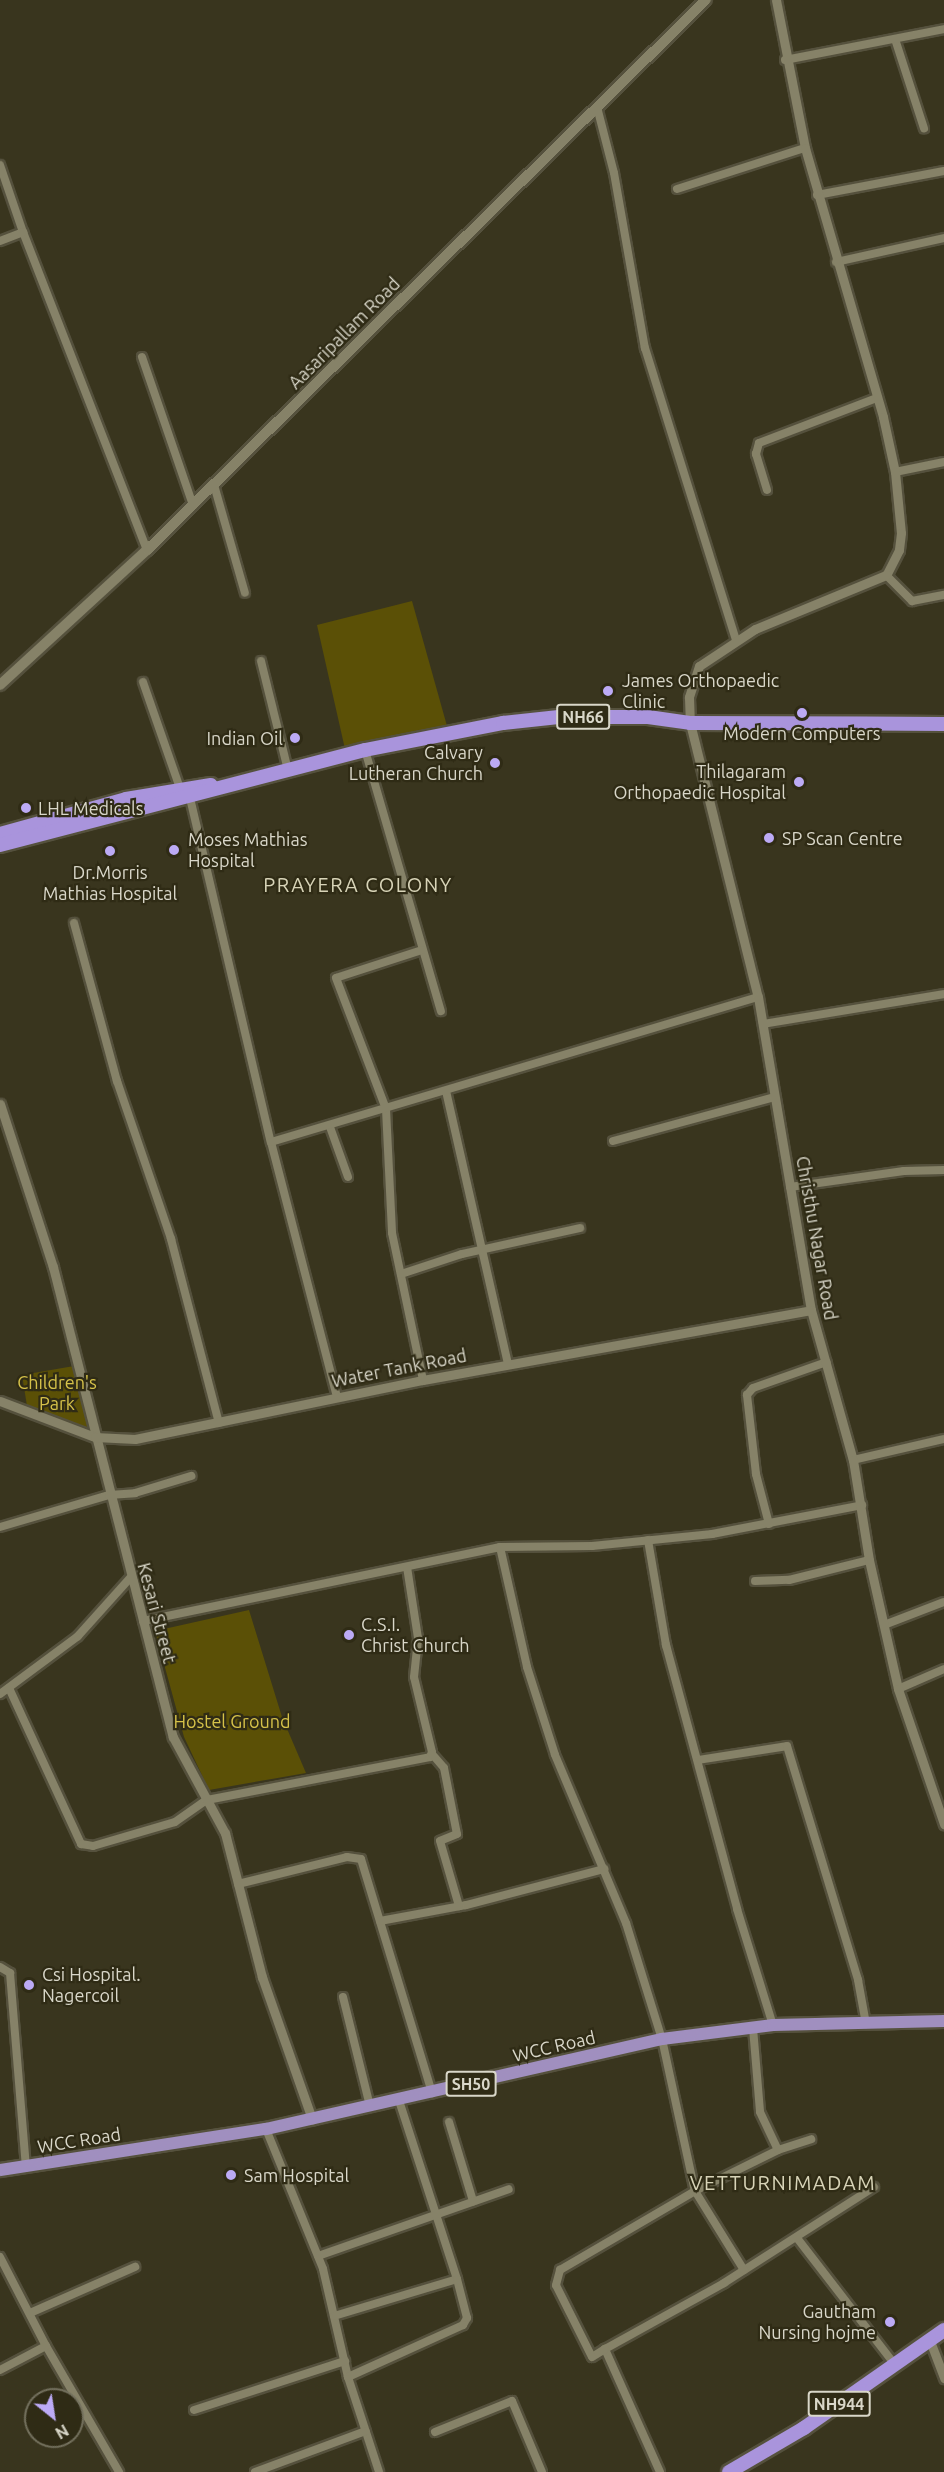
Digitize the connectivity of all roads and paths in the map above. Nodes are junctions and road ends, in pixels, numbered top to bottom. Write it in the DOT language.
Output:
graph roads {
  1 [pos="706,0"];
  2 [pos="776,0"];
  3 [pos="944,29"];
  4 [pos="895,39"];
  5 [pos="785,60"];
  6 [pos="597,107"];
  7 [pos="924,128"];
  8 [pos="805,148"];
  9 [pos="1,168"];
  10 [pos="944,171"];
  11 [pos="677,189"];
  12 [pos="817,195"];
  13 [pos="22,232"];
  14 [pos="944,238"];
  15 [pos="0,241"];
  16 [pos="836,262"];
  17 [pos="142,357"];
  18 [pos="877,398"];
  19 [pos="944,462"];
  20 [pos="895,472"];
  21 [pos="214,485"];
  22 [pos="767,490"];
  23 [pos="193,505"];
  24 [pos="147,550"];
  25 [pos="886,575"];
  26 [pos="245,593"];
  27 [pos="944,595"];
  28 [pos="736,641"];
  29 [pos="261,661"];
  30 [pos="143,682"];
  31 [pos="0,685"];
  32 [pos="690,723"];
  33 [pos="944,724"];
  34 [pos="365,750"];
  35 [pos="288,771"];
  36 [pos="229,784"];
  37 [pos="180,788"];
  38 [pos="190,798"];
  39 [pos="0,834"];
  40 [pos="0,845"];
  41 [pos="74,923"];
  42 [pos="422,950"];
  43 [pos="944,994"];
  44 [pos="758,997"];
  45 [pos="441,1011"];
  46 [pos="762,1024"];
  47 [pos="446,1091"];
  48 [pos="775,1096"];
  49 [pos="0,1104"];
  50 [pos="386,1109"];
  51 [pos="330,1127"];
  52 [pos="613,1141"];
  53 [pos="271,1142"];
  54 [pos="944,1170"];
  55 [pos="348,1177"];
  56 [pos="790,1187"];
  57 [pos="580,1228"];
  58 [pos="483,1250"];
  59 [pos="401,1274"];
  60 [pos="811,1310"];
  61 [pos="827,1362"];
  62 [pos="508,1364"];
  63 [pos="423,1380"];
  64 [pos="337,1397"];
  65 [pos="0,1401"];
  66 [pos="219,1423"];
  67 [pos="95,1437"];
  68 [pos="944,1439"];
  69 [pos="853,1460"];
  70 [pos="191,1476"];
  71 [pos="109,1494"];
  72 [pos="862,1505"];
  73 [pos="769,1524"];
  74 [pos="0,1527"];
  75 [pos="648,1540"];
  76 [pos="500,1547"];
  77 [pos="869,1560"];
  78 [pos="407,1567"];
  79 [pos="130,1577"];
  80 [pos="755,1581"];
  81 [pos="944,1602"];
  82 [pos="143,1621"];
  83 [pos="884,1625"];
  84 [pos="944,1669"];
  85 [pos="9,1688"];
  86 [pos="898,1689"];
  87 [pos="0,1694"];
  88 [pos="432,1754"];
  89 [pos="698,1760"];
  90 [pos="207,1800"];
  91 [pos="944,1824"];
  92 [pos="604,1869"];
  93 [pos="238,1884"];
  94 [pos="459,1906"];
  95 [pos="380,1921"];
  96 [pos="0,1967"];
  97 [pos="343,1997"];
  98 [pos="944,2020"];
  99 [pos="866,2024"];
  100 [pos="773,2025"];
  101 [pos="753,2028"];
  102 [pos="662,2039"];
  103 [pos="432,2092"];
  104 [pos="399,2102"];
  105 [pos="370,2106"];
  106 [pos="312,2119"];
  107 [pos="449,2122"];
  108 [pos="266,2129"];
  109 [pos="811,2139"];
  110 [pos="778,2150"];
  111 [pos="26,2166"];
  112 [pos="0,2170"];
  113 [pos="874,2187"];
  114 [pos="509,2189"];
  115 [pos="695,2191"];
  116 [pos="473,2202"];
  117 [pos="435,2215"];
  118 [pos="797,2238"];
  119 [pos="318,2256"];
  120 [pos="0,2257"];
  121 [pos="135,2267"];
  122 [pos="744,2270"];
  123 [pos="457,2279"];
  124 [pos="30,2313"];
  125 [pos="334,2316"];
  126 [pos="944,2330"];
  127 [pos="930,2341"];
  128 [pos="46,2346"];
  129 [pos="604,2349"];
  130 [pos="345,2361"];
  131 [pos="895,2365"];
  132 [pos="0,2370"];
  133 [pos="348,2377"];
  134 [pos="944,2378"];
  135 [pos="68,2388"];
  136 [pos="194,2410"];
  137 [pos="84,2416"];
  138 [pos="366,2431"];
  139 [pos="435,2432"];
  140 [pos="120,2472"];
  141 [pos="255,2472"];
  142 [pos="380,2472"];
  143 [pos="542,2472"];
  144 [pos="660,2472"];
  145 [pos="729,2472"];
  1 -- 6 [label="main road, Aasaripallam Road"];
  2 -- 5 [label="street"];
  3 -- 4 [label="street"];
  4 -- 5 [label="street"];
  4 -- 7 [label="street"];
  5 -- 8 [label="street"];
  6 -- 21 [label="main road, Aasaripallam Road"];
  6 -- 28 [label="street"];
  8 -- 11 [label="street"];
  8 -- 12 [label="street"];
  9 -- 13 [label="street"];
  10 -- 12 [label="street"];
  12 -- 16 [label="street"];
  13 -- 15 [label="street"];
  13 -- 24 [label="street"];
  14 -- 16 [label="street"];
  16 -- 18 [label="street"];
  17 -- 23 [label="street"];
  18 -- 20 [label="street"];
  18 -- 22 [label="street"];
  19 -- 20 [label="street"];
  20 -- 25 [label="street"];
  21 -- 23 [label="main road, Aasaripallam Road"];
  21 -- 26 [label="street"];
  23 -- 24 [label="main road, Aasaripallam Road"];
  24 -- 31 [label="main road, Aasaripallam Road"];
  25 -- 27 [label="street"];
  25 -- 28 [label="street, Christhu Nagar Road"];
  28 -- 32 [label="street, Christhu Nagar Road"];
  29 -- 35 [label="street"];
  30 -- 37 [label="street"];
  32 -- 33 [label="highway, NH66"];
  32 -- 34 [label="highway, NH66"];
  32 -- 44 [label="street, Christhu Nagar Road"];
  34 -- 35 [label="highway, NH66"];
  34 -- 42 [label="street"];
  35 -- 36 [label="highway, NH66"];
  36 -- 37 [label="highway, NH66"];
  36 -- 38 [label="highway, NH66"];
  37 -- 39 [label="highway, NH66"];
  38 -- 40 [label="highway, NH66"];
  38 -- 53 [label="street"];
  41 -- 66 [label="street"];
  42 -- 45 [label="street"];
  42 -- 50 [label="street"];
  43 -- 46 [label="street"];
  44 -- 46 [label="street, Christhu Nagar Road"];
  44 -- 47 [label="street"];
  46 -- 48 [label="street, Christhu Nagar Road"];
  47 -- 50 [label="street"];
  47 -- 58 [label="street"];
  48 -- 52 [label="street"];
  48 -- 56 [label="street, Christhu Nagar Road"];
  49 -- 67 [label="street, Kesari Street"];
  50 -- 51 [label="street"];
  50 -- 59 [label="street"];
  51 -- 53 [label="street"];
  51 -- 55 [label="street"];
  53 -- 64 [label="street"];
  54 -- 56 [label="street"];
  56 -- 60 [label="street, Christhu Nagar Road"];
  57 -- 58 [label="street"];
  58 -- 59 [label="street"];
  58 -- 62 [label="street"];
  59 -- 63 [label="street"];
  60 -- 61 [label="street, Christhu Nagar Road"];
  60 -- 62 [label="street, Water Tank Road"];
  61 -- 69 [label="street, Christhu Nagar Road"];
  61 -- 73 [label="street"];
  62 -- 63 [label="street, Water Tank Road"];
  63 -- 64 [label="street, Water Tank Road"];
  64 -- 66 [label="street, Water Tank Road"];
  65 -- 67 [label="street, Water Tank Road"];
  66 -- 67 [label="street, Water Tank Road"];
  67 -- 71 [label="street, Kesari Street"];
  68 -- 69 [label="street"];
  69 -- 72 [label="street, Christhu Nagar Road"];
  70 -- 71 [label="street"];
  71 -- 74 [label="street"];
  71 -- 79 [label="street, Kesari Street"];
  72 -- 73 [label="street"];
  72 -- 77 [label="street, Christhu Nagar Road"];
  73 -- 75 [label="street"];
  75 -- 76 [label="street"];
  75 -- 89 [label="street"];
  76 -- 78 [label="street"];
  76 -- 92 [label="street"];
  77 -- 80 [label="street"];
  77 -- 83 [label="street, Christhu Nagar Road"];
  78 -- 82 [label="street"];
  78 -- 88 [label="street"];
  79 -- 82 [label="street, Kesari Street"];
  79 -- 85 [label="street"];
  81 -- 83 [label="street"];
  82 -- 90 [label="street, Kesari Street"];
  83 -- 86 [label="street, Christhu Nagar Road"];
  84 -- 86 [label="street"];
  85 -- 87 [label="street"];
  85 -- 90 [label="street"];
  86 -- 91 [label="street, Christhu Nagar Road"];
  88 -- 90 [label="street"];
  88 -- 94 [label="street"];
  89 -- 99 [label="street"];
  89 -- 100 [label="street"];
  90 -- 93 [label="street, Kesari Street"];
  92 -- 94 [label="street"];
  92 -- 102 [label="street"];
  93 -- 95 [label="street"];
  93 -- 106 [label="street, Kesari Street"];
  94 -- 95 [label="street"];
  95 -- 103 [label="street"];
  96 -- 111 [label="street"];
  97 -- 105 [label="street"];
  98 -- 99 [label="main road, WCC Road / SH50"];
  99 -- 100 [label="main road, WCC Road / SH50"];
  100 -- 101 [label="main road, WCC Road / SH50"];
  101 -- 102 [label="main road, WCC Road / SH50"];
  101 -- 110 [label="street"];
  102 -- 103 [label="main road, WCC Road / SH50"];
  102 -- 115 [label="street"];
  103 -- 104 [label="main road, WCC Road / SH50"];
  104 -- 105 [label="main road, WCC Road / SH50"];
  104 -- 117 [label="street"];
  105 -- 106 [label="main road, WCC Road / SH50"];
  106 -- 108 [label="main road, WCC Road / SH50"];
  107 -- 116 [label="street"];
  108 -- 111 [label="main road, WCC Road / SH50"];
  108 -- 119 [label="street"];
  109 -- 110 [label="street"];
  110 -- 115 [label="street"];
  111 -- 112 [label="main road, WCC Road / SH50"];
  113 -- 118 [label="street"];
  114 -- 116 [label="street"];
  115 -- 122 [label="street"];
  115 -- 129 [label="street"];
  116 -- 117 [label="street"];
  117 -- 119 [label="street"];
  117 -- 123 [label="street"];
  118 -- 122 [label="street"];
  118 -- 131 [label="street"];
  119 -- 125 [label="street"];
  120 -- 124 [label="street"];
  121 -- 124 [label="street"];
  122 -- 129 [label="street"];
  123 -- 125 [label="street"];
  123 -- 133 [label="street"];
  124 -- 128 [label="street"];
  125 -- 130 [label="street"];
  126 -- 127 [label="highway, NH944"];
  127 -- 131 [label="highway, NH944"];
  127 -- 134 [label="street"];
  128 -- 132 [label="street"];
  128 -- 135 [label="street"];
  129 -- 144 [label="street"];
  130 -- 133 [label="street"];
  130 -- 136 [label="street"];
  131 -- 145 [label="highway, NH944"];
  133 -- 138 [label="street"];
  137 -- 140 [label="street"];
  138 -- 141 [label="street"];
  138 -- 142 [label="street"];
  139 -- 143 [label="street"];
}
